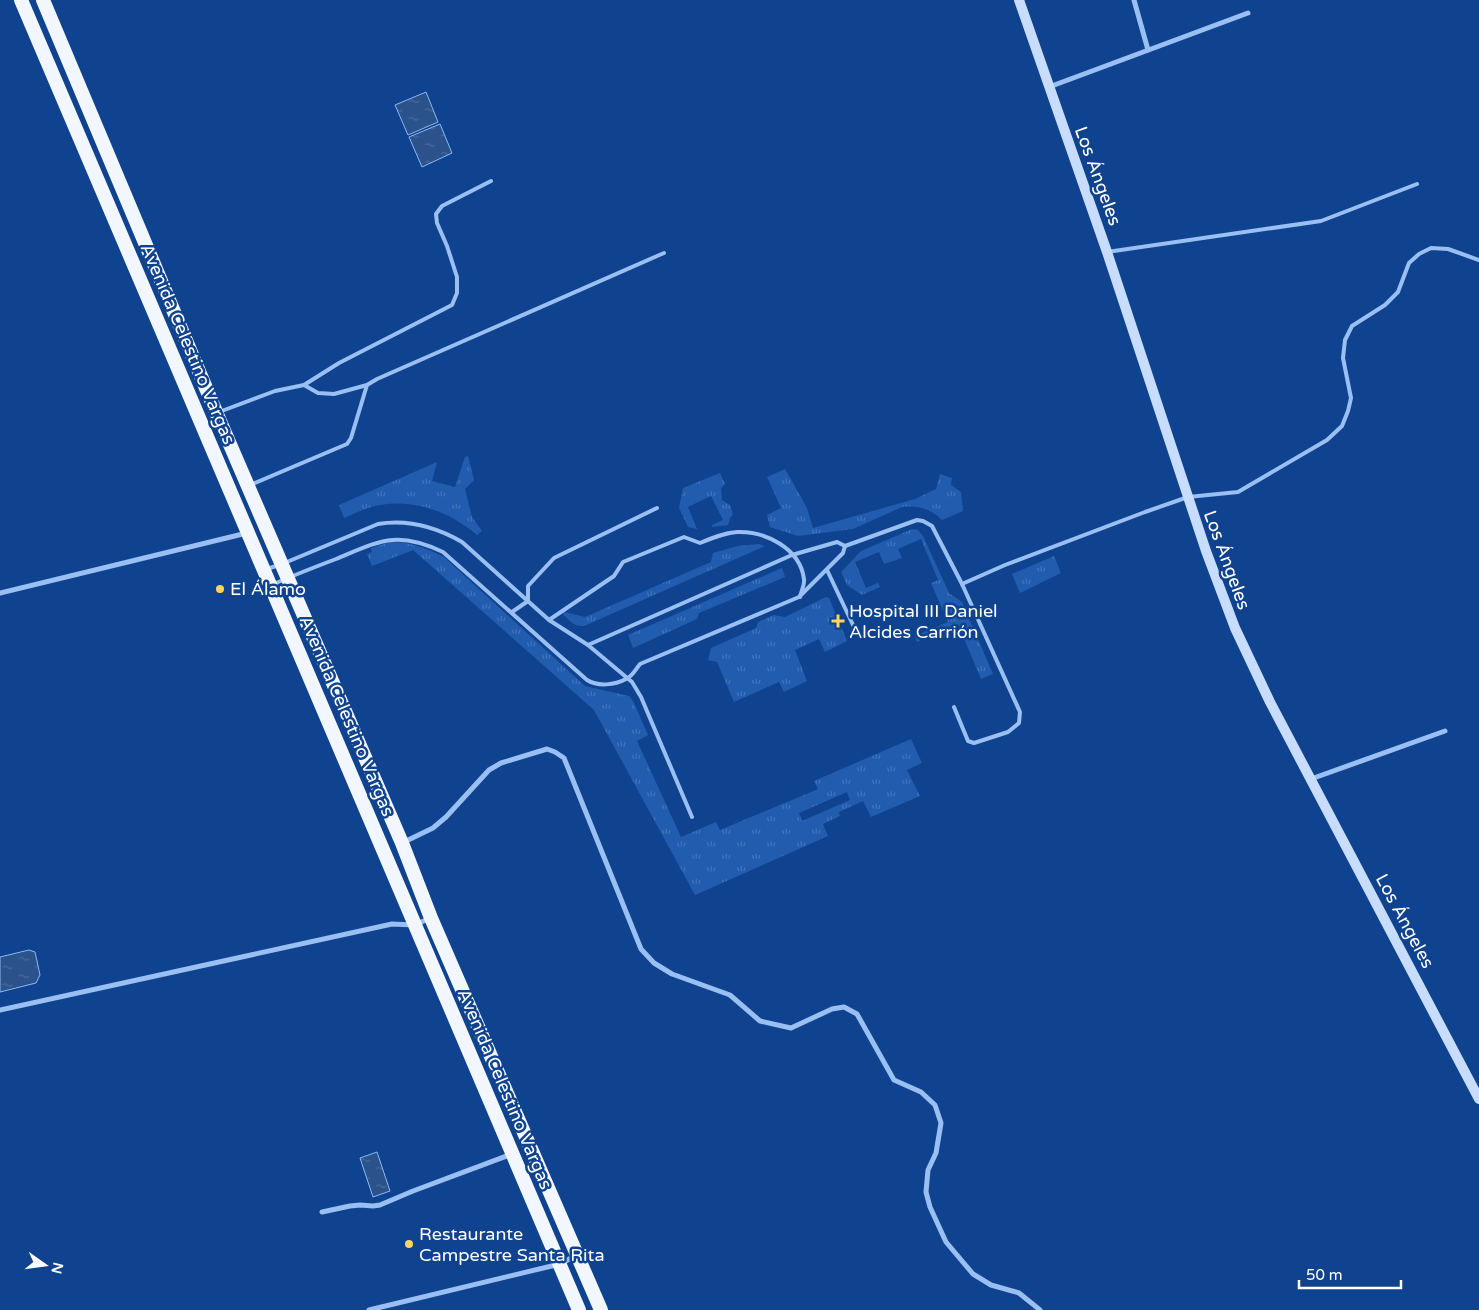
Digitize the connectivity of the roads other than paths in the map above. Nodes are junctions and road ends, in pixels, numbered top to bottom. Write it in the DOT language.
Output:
graph roads {
  1 [pos="1019,0"];
  2 [pos="1134,0"];
  3 [pos="43,2"];
  4 [pos="23,5"];
  5 [pos="1248,13"];
  6 [pos="1148,50"];
  7 [pos="1049,87"];
  8 [pos="491,181"];
  9 [pos="1417,184"];
  10 [pos="130,209"];
  11 [pos="112,217"];
  12 [pos="1107,252"];
  13 [pos="664,253"];
  14 [pos="1479,260"];
  15 [pos="304,385"];
  16 [pos="367,385"];
  17 [pos="217,413"];
  18 [pos="201,422"];
  19 [pos="248,486"];
  20 [pos="1188,497"];
  21 [pos="657,508"];
  22 [pos="248,532"];
  23 [pos="845,546"];
  24 [pos="792,555"];
  25 [pos="282,564"];
  26 [pos="264,570"];
  27 [pos="827,570"];
  28 [pos="287,578"];
  29 [pos="962,584"];
  30 [pos="270,586"];
  31 [pos="0,593"];
  32 [pos="799,598"];
  33 [pos="528,601"];
  34 [pos="512,612"];
  35 [pos="549,620"];
  36 [pos="854,627"];
  37 [pos="588,645"];
  38 [pos="628,679"];
  39 [pos="343,707"];
  40 [pos="954,707"];
  41 [pos="327,716"];
  42 [pos="1445,731"];
  43 [pos="1311,779"];
  44 [pos="692,817"];
  45 [pos="402,843"];
  46 [pos="432,918"];
  47 [pos="414,924"];
  48 [pos="0,1010"];
  49 [pos="480,1028"];
  50 [pos="462,1036"];
  51 [pos="1479,1099"];
  52 [pos="522,1126"];
  53 [pos="504,1133"];
  54 [pos="512,1154"];
  55 [pos="322,1212"];
  56 [pos="578,1255"];
  57 [pos="560,1264"];
  58 [pos="368,1310"];
  59 [pos="579,1310"];
  60 [pos="601,1310"];
  61 [pos="1040,1310"];
  1 -- 7 [label="main road, Los Ángeles"];
  2 -- 6 [label="street"];
  3 -- 4 [label="highway"];
  3 -- 10 [label="highway, Avenida Celestino Vargas"];
  4 -- 11 [label="highway, Avenida Celestino Vargas"];
  5 -- 6 [label="street"];
  6 -- 7 [label="street"];
  7 -- 12 [label="main road, Los Ángeles"];
  8 -- 15 [label="lane"];
  9 -- 12 [label="lane"];
  10 -- 11 [label="highway"];
  10 -- 17 [label="highway, Avenida Celestino Vargas"];
  11 -- 18 [label="highway, Avenida Celestino Vargas"];
  12 -- 20 [label="main road, Los Ángeles"];
  13 -- 16 [label="lane"];
  14 -- 20 [label="lane"];
  15 -- 16 [label="lane"];
  15 -- 17 [label="lane"];
  16 -- 19 [label="lane"];
  17 -- 18 [label="lane"];
  17 -- 19 [label="highway, Avenida Celestino Vargas"];
  18 -- 22 [label="highway, Avenida Celestino Vargas"];
  19 -- 25 [label="highway, Avenida Celestino Vargas"];
  20 -- 29 [label="lane"];
  20 -- 43 [label="main road, Los Ángeles"];
  21 -- 33 [label="lane"];
  22 -- 26 [label="highway, Avenida Celestino Vargas"];
  22 -- 31 [label="street"];
  23 -- 24 [label="lane"];
  23 -- 27 [label="lane"];
  23 -- 29 [label="lane"];
  24 -- 32 [label="lane"];
  24 -- 35 [label="lane"];
  24 -- 37 [label="lane"];
  25 -- 26 [label="lane"];
  25 -- 28 [label="highway, Avenida Celestino Vargas"];
  25 -- 33 [label="lane"];
  26 -- 30 [label="highway, Avenida Celestino Vargas"];
  27 -- 32 [label="lane"];
  27 -- 36 [label="lane"];
  28 -- 30 [label="lane"];
  28 -- 34 [label="lane"];
  28 -- 39 [label="highway, Avenida Celestino Vargas"];
  29 -- 40 [label="lane"];
  30 -- 41 [label="highway, Avenida Celestino Vargas"];
  32 -- 38 [label="lane"];
  33 -- 34 [label="lane"];
  33 -- 35 [label="lane"];
  34 -- 38 [label="lane"];
  35 -- 37 [label="lane"];
  37 -- 38 [label="lane"];
  38 -- 44 [label="lane"];
  39 -- 41 [label="highway"];
  39 -- 45 [label="highway, Avenida Celestino Vargas"];
  41 -- 47 [label="highway, Avenida Celestino Vargas"];
  42 -- 43 [label="street"];
  43 -- 51 [label="main road, Los Ángeles"];
  45 -- 46 [label="highway, Avenida Celestino Vargas"];
  45 -- 61 [label="street"];
  46 -- 47 [label="street"];
  46 -- 49 [label="highway, Avenida Celestino Vargas"];
  47 -- 48 [label="street"];
  47 -- 50 [label="highway, Avenida Celestino Vargas"];
  49 -- 50 [label="highway"];
  49 -- 52 [label="highway, Avenida Celestino Vargas"];
  50 -- 53 [label="highway, Avenida Celestino Vargas"];
  52 -- 53 [label="highway"];
  52 -- 56 [label="highway, Avenida Celestino Vargas"];
  53 -- 54 [label="highway, Avenida Celestino Vargas"];
  54 -- 55 [label="street"];
  54 -- 57 [label="highway, Avenida Celestino Vargas"];
  56 -- 57 [label="street"];
  56 -- 60 [label="highway, Avenida Celestino Vargas"];
  57 -- 58 [label="street"];
  57 -- 59 [label="highway, Avenida Celestino Vargas"];
}
